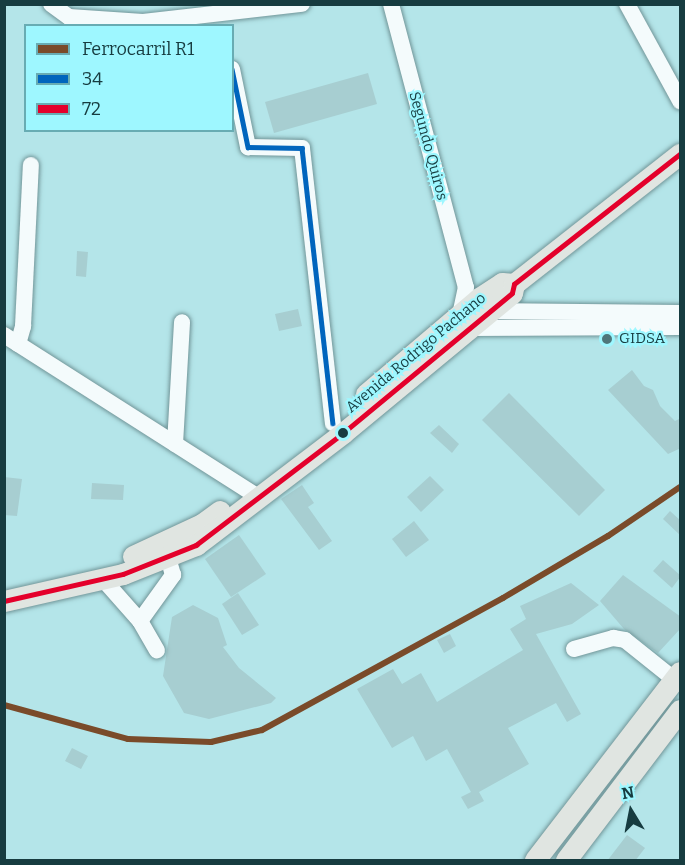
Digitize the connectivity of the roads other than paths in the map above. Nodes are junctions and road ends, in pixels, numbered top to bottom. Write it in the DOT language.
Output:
graph roads {
  1 [pos="51,4"];
  2 [pos="302,4"];
  3 [pos="391,4"];
  4 [pos="627,4"];
  5 [pos="273,7"];
  6 [pos="223,14"];
  7 [pos="234,79"];
  8 [pos="681,101"];
  9 [pos="681,154"];
  10 [pos="31,165"];
  11 [pos="476,299"];
  12 [pos="681,313"];
  13 [pos="464,320"];
  14 [pos="182,322"];
  15 [pos="681,327"];
  16 [pos="11,339"];
  17 [pos="333,423"];
  18 [pos="175,444"];
  19 [pos="253,493"];
  20 [pos="168,557"];
  21 [pos="102,578"];
  22 [pos="4,586"];
  23 [pos="4,601"];
  24 [pos="140,621"];
  25 [pos="574,649"];
  26 [pos="157,651"];
  27 [pos="678,676"];
  28 [pos="681,710"];
  29 [pos="535,861"];
  30 [pos="566,861"];
  1 -- 6 [label="street"];
  2 -- 5 [label="street"];
  3 -- 11 [label="street, Segundo Quiros"];
  4 -- 8 [label="street"];
  5 -- 6 [label="street"];
  7 -- 17 [label="street"];
  9 -- 11 [label="main road, Avenida Rodrigo Pachano"];
  10 -- 16 [label="street"];
  11 -- 12 [label="street"];
  11 -- 13 [label="main road, Avenida Rodrigo Pachano"];
  13 -- 15 [label="street"];
  13 -- 17 [label="main road, Avenida Rodrigo Pachano"];
  13 -- 19 [label="main road, Avenida Rodrigo Pachano"];
  14 -- 18 [label="street"];
  16 -- 18 [label="street"];
  17 -- 19 [label="main road, Avenida Rodrigo Pachano"];
  18 -- 19 [label="street"];
  19 -- 20 [label="main road, Avenida Rodrigo Pachano"];
  19 -- 22 [label="main road, Avenida Rodrigo Pachano"];
  20 -- 21 [label="main road, Avenida Rodrigo Pachano"];
  20 -- 24 [label="street"];
  21 -- 23 [label="main road, Avenida Rodrigo Pachano"];
  21 -- 24 [label="street"];
  24 -- 26 [label="street"];
  25 -- 27 [label="street"];
  27 -- 29 [label="main road"];
  28 -- 30 [label="main road"];
}
